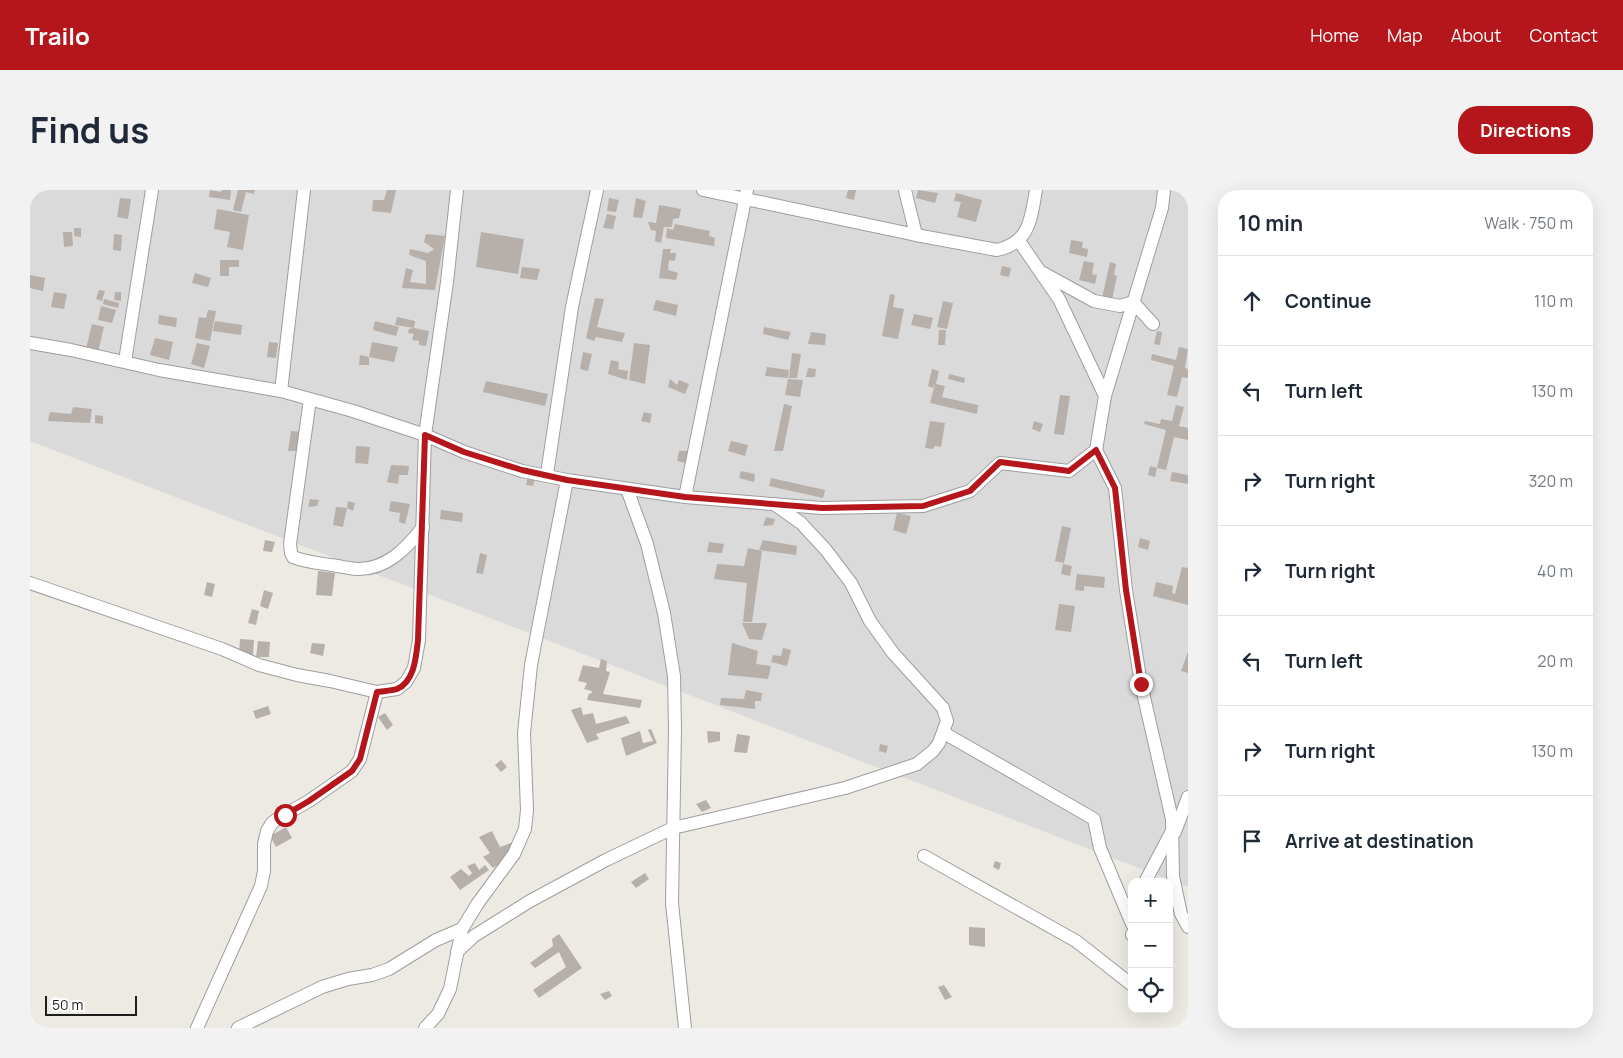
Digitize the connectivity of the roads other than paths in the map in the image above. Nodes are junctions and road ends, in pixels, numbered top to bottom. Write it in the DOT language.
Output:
graph roads {
  1 [pos="152,190"];
  2 [pos="304,190"];
  3 [pos="457,190"];
  4 [pos="597,190"];
  5 [pos="703,190"];
  6 [pos="905,190"];
  7 [pos="1036,190"];
  8 [pos="1164,190"];
  9 [pos="746,194"];
  10 [pos="916,235"];
  11 [pos="1018,241"];
  12 [pos="1039,270"];
  13 [pos="1133,302"];
  14 [pos="1153,324"];
  15 [pos="30,343"];
  16 [pos="125,361"];
  17 [pos="281,391"];
  18 [pos="1105,396"];
  19 [pos="310,400"];
  20 [pos="425,435"];
  21 [pos="1096,450"];
  22 [pos="547,474"];
  23 [pos="567,480"];
  24 [pos="627,489"];
  25 [pos="685,497"];
  26 [pos="774,504"];
  27 [pos="423,528"];
  28 [pos="30,583"];
  29 [pos="377,692"];
  30 [pos="944,734"];
  31 [pos="1188,797"];
  32 [pos="674,828"];
  33 [pos="1172,834"];
  34 [pos="924,856"];
  35 [pos="1147,878"];
  36 [pos="1132,923"];
  37 [pos="1188,927"];
  38 [pos="462,929"];
  39 [pos="457,952"];
  40 [pos="1128,982"];
  41 [pos="198,1028"];
  42 [pos="238,1028"];
  43 [pos="425,1028"];
  44 [pos="685,1028"];
  1 -- 16 [label="street"];
  2 -- 17 [label="street"];
  3 -- 20 [label="street"];
  4 -- 22 [label="street"];
  5 -- 9 [label="street"];
  6 -- 10 [label="street"];
  7 -- 11 [label="street"];
  8 -- 13 [label="street"];
  9 -- 10 [label="street"];
  9 -- 25 [label="street"];
  10 -- 11 [label="street"];
  11 -- 12 [label="street"];
  12 -- 13 [label="street"];
  12 -- 18 [label="street"];
  13 -- 14 [label="street"];
  13 -- 18 [label="street"];
  15 -- 16 [label="street"];
  16 -- 17 [label="street"];
  17 -- 19 [label="street"];
  18 -- 21 [label="street"];
  19 -- 20 [label="street"];
  19 -- 27 [label="street"];
  20 -- 22 [label="street"];
  20 -- 27 [label="street"];
  21 -- 26 [label="street"];
  21 -- 33 [label="street"];
  22 -- 23 [label="street"];
  23 -- 24 [label="street"];
  23 -- 38 [label="street"];
  24 -- 25 [label="street"];
  24 -- 32 [label="street"];
  25 -- 26 [label="street"];
  26 -- 30 [label="street"];
  27 -- 29 [label="street"];
  28 -- 29 [label="street"];
  29 -- 41 [label="street"];
  30 -- 32 [label="street"];
  30 -- 36 [label="street"];
  31 -- 33 [label="street"];
  32 -- 39 [label="street"];
  32 -- 44 [label="street"];
  33 -- 35 [label="street"];
  33 -- 37 [label="street"];
  34 -- 40 [label="street"];
  38 -- 39 [label="street"];
  38 -- 42 [label="street"];
  39 -- 43 [label="street"];
}
